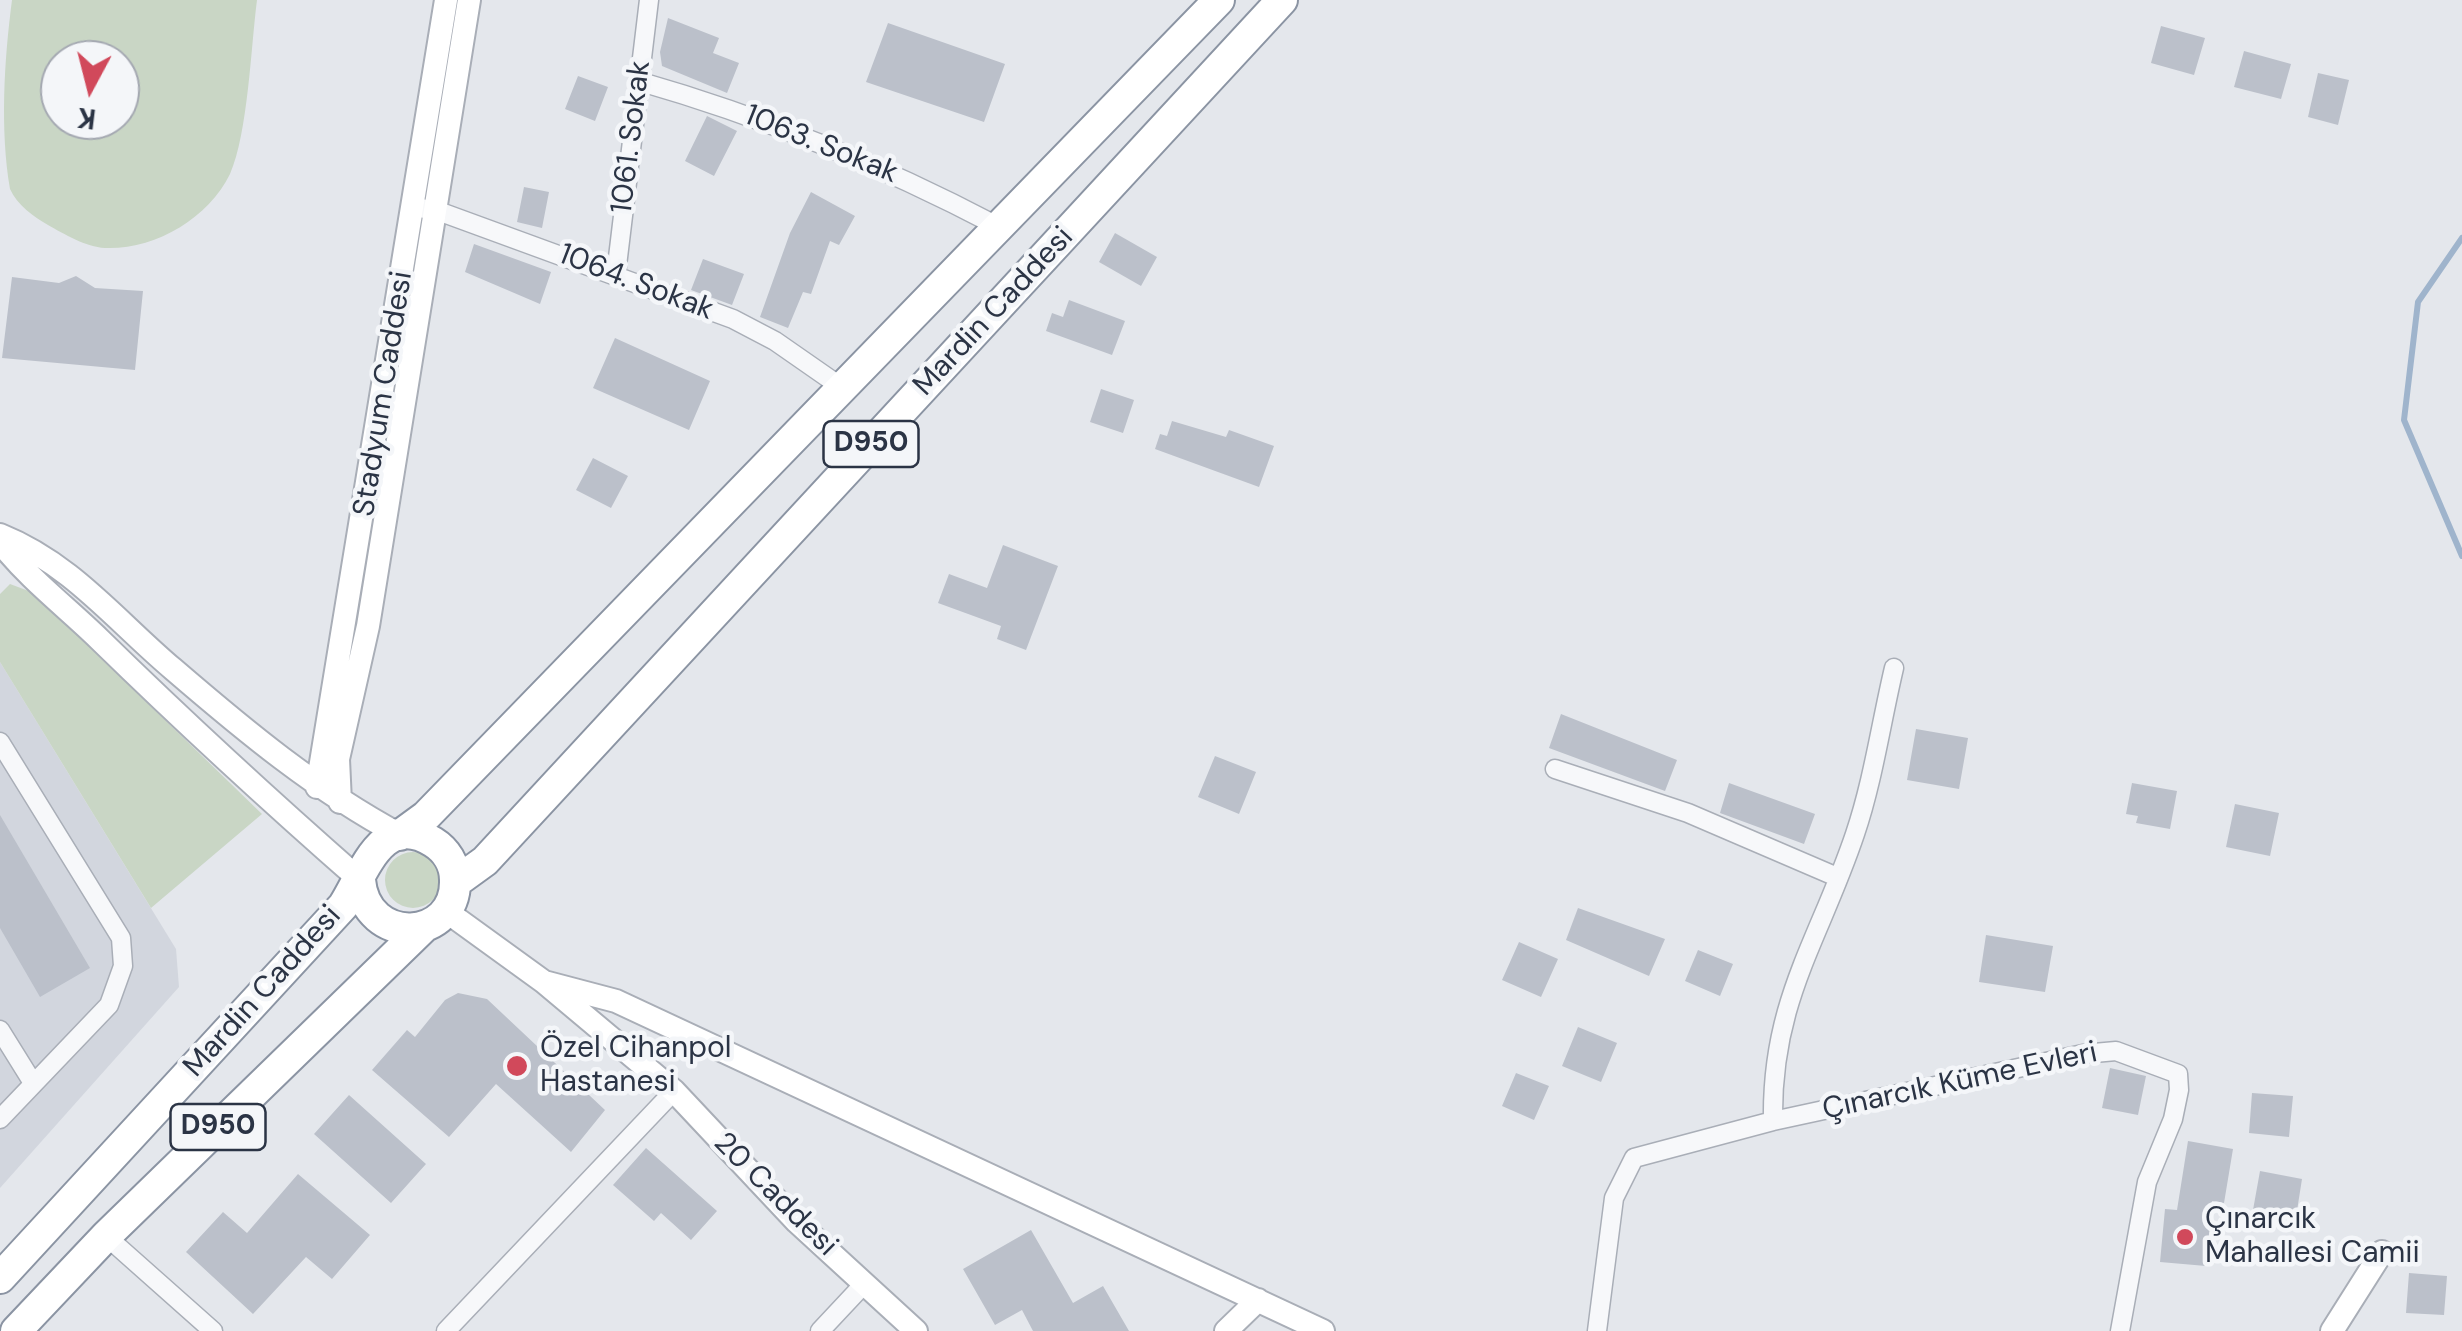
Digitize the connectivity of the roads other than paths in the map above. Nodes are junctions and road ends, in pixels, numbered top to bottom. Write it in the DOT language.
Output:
graph roads {
  1 [pos="446,0"];
  2 [pos="469,0"];
  3 [pos="649,0"];
  4 [pos="1282,0"];
  5 [pos="1210,2"];
  6 [pos="638,81"];
  7 [pos="414,207"];
  8 [pos="438,211"];
  9 [pos="997,226"];
  10 [pos="616,274"];
  11 [pos="844,388"];
  12 [pos="0,538"];
  13 [pos="1894,668"];
  14 [pos="0,742"];
  15 [pos="1555,769"];
  16 [pos="317,786"];
  17 [pos="340,802"];
  18 [pos="400,835"];
  19 [pos="1837,877"];
  20 [pos="360,880"];
  21 [pos="456,882"];
  22 [pos="435,919"];
  23 [pos="544,982"];
  24 [pos="0,1030"];
  25 [pos="33,1082"];
  26 [pos="674,1091"];
  27 [pos="0,1119"];
  28 [pos="1773,1121"];
  29 [pos="106,1236"];
  30 [pos="2382,1252"];
  31 [pos="0,1278"];
  32 [pos="864,1284"];
  33 [pos="1258,1300"];
  34 [pos="16,1331"];
  35 [pos="213,1331"];
  36 [pos="446,1331"];
  37 [pos="820,1331"];
  38 [pos="916,1331"];
  39 [pos="1226,1331"];
  40 [pos="1323,1331"];
  41 [pos="1597,1331"];
  42 [pos="2120,1331"];
  43 [pos="2332,1331"];
  1 -- 7 [label="street, Stadyum Caddesi"];
  2 -- 8 [label="street"];
  3 -- 6 [label="street, 1061. Sokak"];
  4 -- 21 [label="highway, Mardin Caddesi / D950"];
  5 -- 9 [label="highway, Mardin Caddesi / D950"];
  6 -- 9 [label="street, 1063. Sokak"];
  6 -- 10 [label="street, 1061. Sokak"];
  7 -- 8 [label="street, 1064. Sokak"];
  7 -- 16 [label="street, Stadyum Caddesi"];
  8 -- 10 [label="street, 1064. Sokak"];
  8 -- 17 [label="street"];
  9 -- 11 [label="highway, Mardin Caddesi / D950"];
  10 -- 11 [label="street, 1064. Sokak"];
  11 -- 18 [label="highway, Mardin Caddesi / D950"];
  12 -- 16 [label="street"];
  12 -- 20 [label="street"];
  13 -- 19 [label="street"];
  14 -- 25 [label="street"];
  15 -- 19 [label="street"];
  16 -- 17 [label="street"];
  17 -- 18 [label="street"];
  18 -- 20 [label="highway, Mardin Caddesi"];
  18 -- 21 [label="highway"];
  19 -- 28 [label="street"];
  20 -- 22 [label="highway, Mardin Caddesi"];
  20 -- 31 [label="highway, Mardin Caddesi / D950"];
  21 -- 22 [label="highway, Mardin Caddesi"];
  22 -- 23 [label="street, 20 Caddesi"];
  22 -- 29 [label="highway, Mardin Caddesi / D950"];
  23 -- 26 [label="street, 20 Caddesi"];
  23 -- 33 [label="street"];
  24 -- 25 [label="street"];
  25 -- 27 [label="street"];
  26 -- 32 [label="street, 20 Caddesi"];
  26 -- 36 [label="street"];
  28 -- 41 [label="street, Çınarcık Küme Evleri"];
  28 -- 42 [label="street, Çınarcık Küme Evleri"];
  29 -- 34 [label="highway, Mardin Caddesi / D950"];
  29 -- 35 [label="street"];
  30 -- 43 [label="street"];
  32 -- 37 [label="street"];
  32 -- 38 [label="street, 20 Caddesi"];
  33 -- 39 [label="street"];
  33 -- 40 [label="street"];
}
